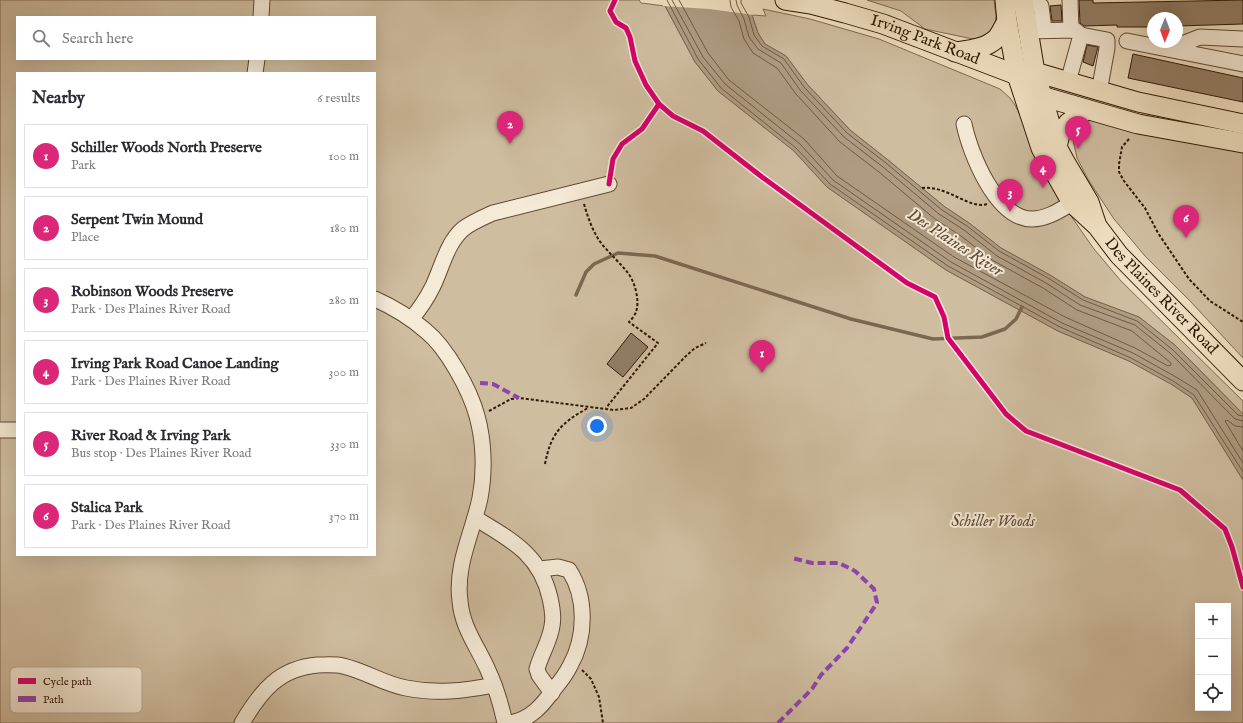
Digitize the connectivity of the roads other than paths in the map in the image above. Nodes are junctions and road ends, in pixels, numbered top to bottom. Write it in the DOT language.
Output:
graph roads {
  1 [pos="262,0"];
  2 [pos="785,0"];
  3 [pos="1005,0"];
  4 [pos="1070,0"];
  5 [pos="1023,2"];
  6 [pos="261,16"];
  7 [pos="1007,21"];
  8 [pos="1036,31"];
  9 [pos="1076,32"];
  10 [pos="1243,38"];
  11 [pos="1127,41"];
  12 [pos="1169,49"];
  13 [pos="954,52"];
  14 [pos="257,60"];
  15 [pos="1243,64"];
  16 [pos="255,72"];
  17 [pos="1026,74"];
  18 [pos="1068,82"];
  19 [pos="1099,92"];
  20 [pos="1041,96"];
  21 [pos="1086,110"];
  22 [pos="964,124"];
  23 [pos="1243,124"];
  24 [pos="1243,143"];
  25 [pos="1058,147"];
  26 [pos="609,184"];
  27 [pos="1072,203"];
  28 [pos="1097,226"];
  29 [pos="376,300"];
  30 [pos="411,319"];
  31 [pos="1243,381"];
  32 [pos="0,430"];
  33 [pos="16,430"];
  34 [pos="475,518"];
  35 [pos="540,569"];
  36 [pos="494,685"];
  37 [pos="552,693"];
  38 [pos="242,723"];
  39 [pos="505,723"];
  40 [pos="510,723"];
  1 -- 6 [label="lane"];
  2 -- 13 [label="main road, Irving Park Road"];
  3 -- 7 [label="main road, Des Plaines River Road"];
  4 -- 9 [label="lane"];
  5 -- 8 [label="main road, Des Plaines River Road"];
  7 -- 13 [label="main road"];
  7 -- 17 [label="main road, Des Plaines River Road"];
  8 -- 9 [label="lane"];
  8 -- 17 [label="main road, Des Plaines River Road"];
  9 -- 18 [label="lane"];
  9 -- 19 [label="lane"];
  10 -- 12 [label="lane"];
  11 -- 12 [label="lane"];
  12 -- 15 [label="lane"];
  13 -- 17 [label="main road, Irving Park Road"];
  14 -- 16 [label="lane"];
  17 -- 18 [label="main road, Irving Park Road"];
  17 -- 20 [label="main road, Irving Park Road"];
  17 -- 27 [label="main road, Des Plaines River Road"];
  18 -- 19 [label="main road, Irving Park Road"];
  19 -- 23 [label="main road, Irving Park Road"];
  20 -- 21 [label="main road, Irving Park Road"];
  20 -- 25 [label="main road, Des Plaines River Road"];
  21 -- 24 [label="main road, Irving Park Road"];
  21 -- 25 [label="main road"];
  22 -- 27 [label="lane"];
  25 -- 28 [label="main road, Des Plaines River Road"];
  26 -- 30 [label="lane"];
  27 -- 28 [label="main road, Des Plaines River Road"];
  28 -- 31 [label="main road, Des Plaines River Road"];
  29 -- 30 [label="lane"];
  30 -- 34 [label="lane"];
  32 -- 33 [label="lane"];
  34 -- 35 [label="lane"];
  34 -- 36 [label="lane"];
  35 -- 37 [label="lane"];
  35 -- 37 [label="lane"];
  36 -- 38 [label="lane"];
  36 -- 39 [label="lane"];
  37 -- 40 [label="lane"];
}
